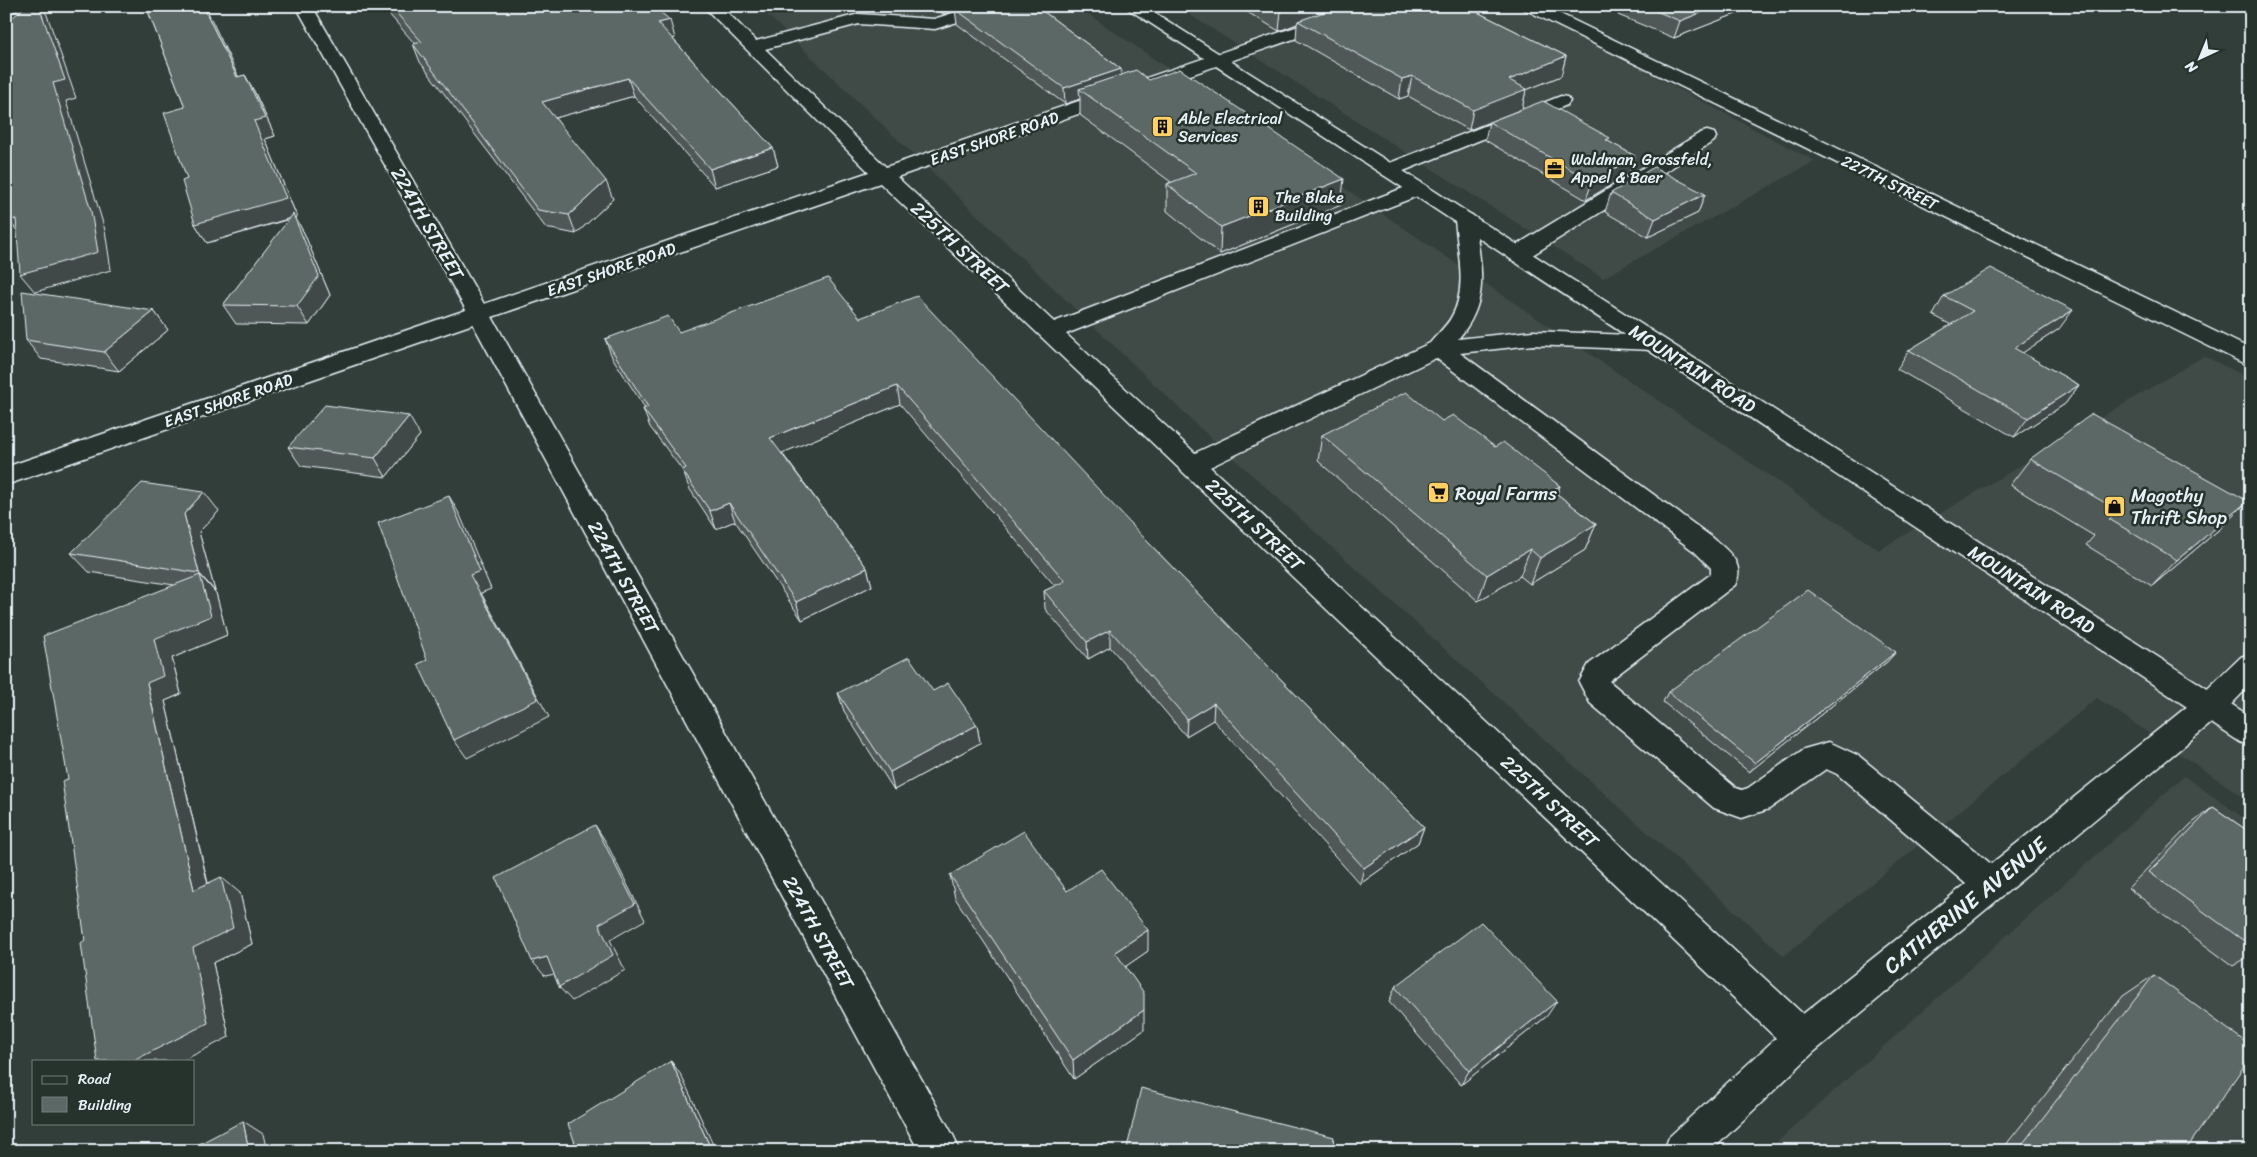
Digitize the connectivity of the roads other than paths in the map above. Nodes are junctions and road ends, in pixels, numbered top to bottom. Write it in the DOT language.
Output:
graph roads {
  1 [pos="15,6"];
  2 [pos="304,6"];
  3 [pos="711,6"];
  4 [pos="994,6"];
  5 [pos="1132,6"];
  6 [pos="1374,6"];
  7 [pos="1530,6"];
  8 [pos="6,8"];
  9 [pos="753,47"];
  10 [pos="1216,61"];
  11 [pos="1561,101"];
  12 [pos="1708,137"];
  13 [pos="1388,170"];
  14 [pos="884,176"];
  15 [pos="1418,189"];
  16 [pos="1465,219"];
  17 [pos="1518,254"];
  18 [pos="479,314"];
  19 [pos="1050,332"];
  20 [pos="1653,342"];
  21 [pos="1438,348"];
  22 [pos="2251,358"];
  23 [pos="1192,465"];
  24 [pos="6,476"];
  25 [pos="2251,665"];
  26 [pos="2210,706"];
  27 [pos="2251,734"];
  28 [pos="1991,884"];
  29 [pos="1802,1038"];
  30 [pos="940,1151"];
  31 [pos="1683,1151"];
  1 -- 8 [label="street"];
  2 -- 18 [label="street, 224TH STREET"];
  3 -- 9 [label="street, 225TH STREET"];
  4 -- 9 [label="street"];
  5 -- 10 [label="street, MOUNTAIN ROAD"];
  6 -- 10 [label="street, EAST SHORE ROAD"];
  7 -- 22 [label="street, 227TH STREET"];
  9 -- 14 [label="street, 225TH STREET"];
  10 -- 13 [label="street, MOUNTAIN ROAD"];
  10 -- 14 [label="street, EAST SHORE ROAD"];
  11 -- 13 [label="street"];
  12 -- 17 [label="street"];
  13 -- 15 [label="street, MOUNTAIN ROAD"];
  14 -- 18 [label="street, EAST SHORE ROAD"];
  14 -- 19 [label="street, 225TH STREET"];
  15 -- 16 [label="street, MOUNTAIN ROAD"];
  15 -- 19 [label="street"];
  16 -- 17 [label="street, MOUNTAIN ROAD"];
  16 -- 21 [label="street"];
  17 -- 20 [label="street, MOUNTAIN ROAD"];
  18 -- 24 [label="street, EAST SHORE ROAD"];
  18 -- 30 [label="street, 224TH STREET"];
  19 -- 23 [label="street, 225TH STREET"];
  20 -- 21 [label="street"];
  20 -- 26 [label="street, MOUNTAIN ROAD"];
  21 -- 23 [label="street"];
  21 -- 28 [label="street"];
  23 -- 29 [label="street, 225TH STREET"];
  25 -- 26 [label="street, CATHERINE AVENUE"];
  26 -- 27 [label="street, MOUNTAIN ROAD"];
  26 -- 28 [label="street, CATHERINE AVENUE"];
  28 -- 29 [label="street, CATHERINE AVENUE"];
  29 -- 31 [label="street, CATHERINE AVENUE"];
}
